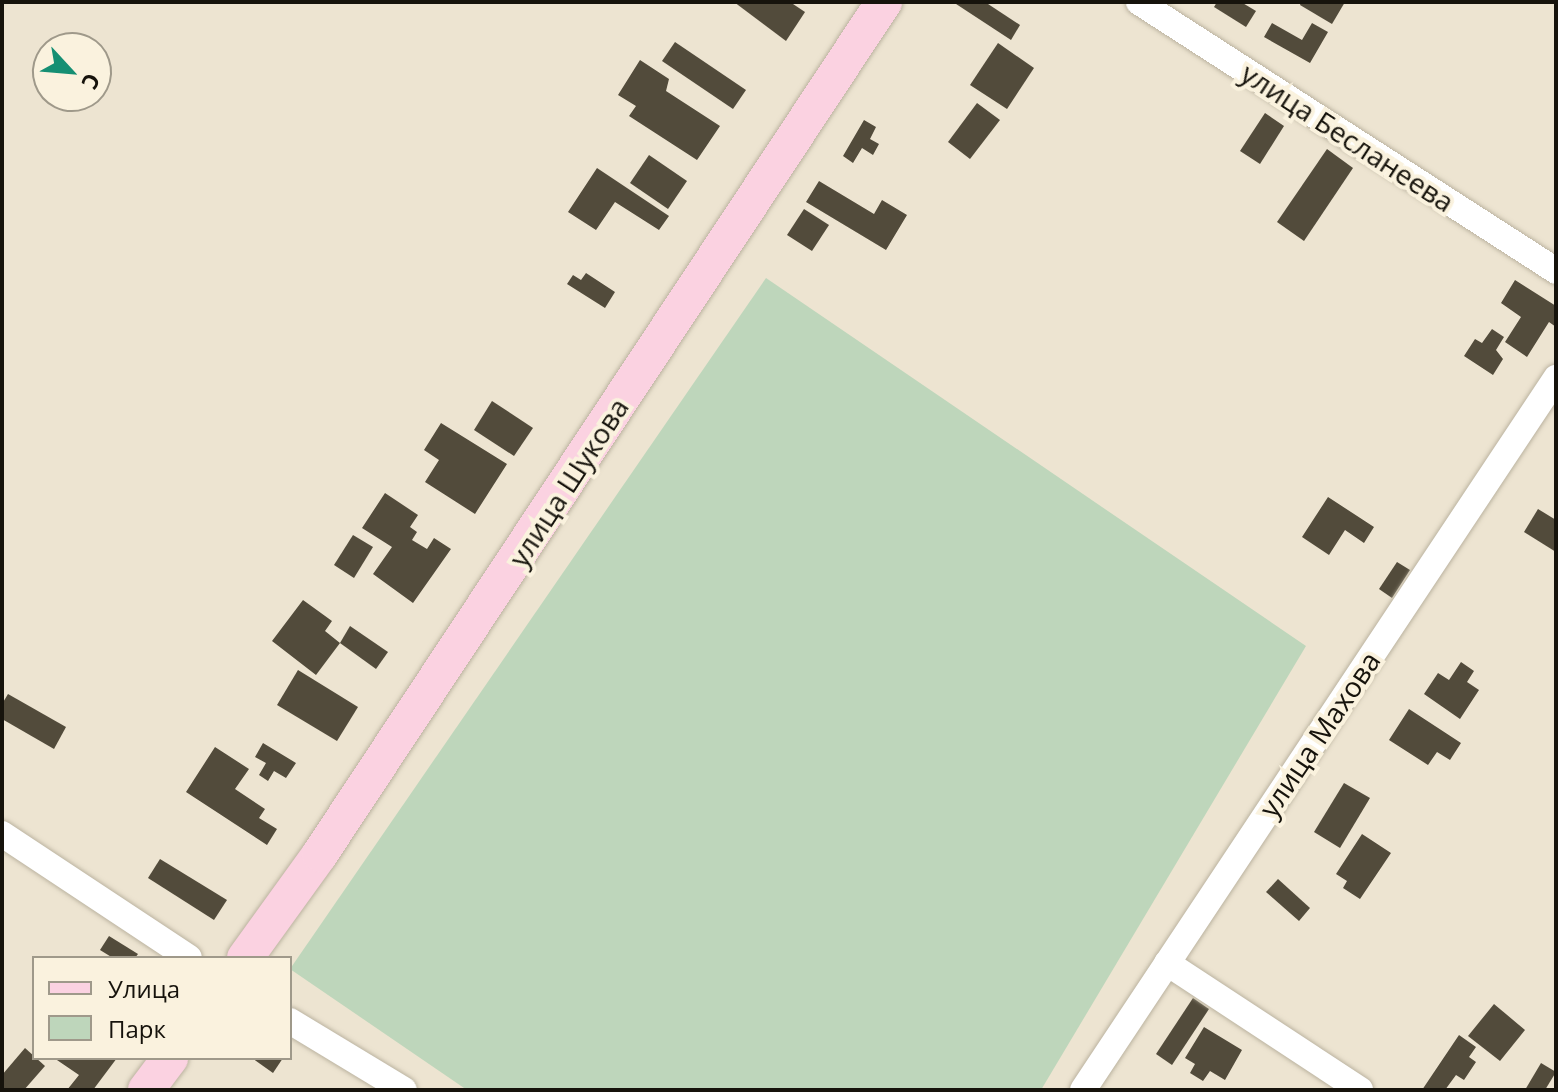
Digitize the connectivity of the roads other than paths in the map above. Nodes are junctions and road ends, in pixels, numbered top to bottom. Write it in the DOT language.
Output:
graph roads {
  1 [pos="884,2"];
  2 [pos="1139,2"];
  3 [pos="1556,271"];
  4 [pos="1556,378"];
  5 [pos="2,834"];
  6 [pos="186,956"];
  7 [pos="246,956"];
  8 [pos="1167,963"];
  9 [pos="292,1022"];
  10 [pos="168,1060"];
  11 [pos="146,1090"];
  12 [pos="404,1090"];
  13 [pos="1083,1090"];
  14 [pos="1360,1090"];
  1 -- 7 [label="main road, улица Шукова"];
  2 -- 3 [label="street, улица Бесланеева"];
  4 -- 8 [label="street, улица Махова"];
  5 -- 6 [label="street"];
  8 -- 13 [label="street, улица Махова"];
  8 -- 14 [label="street"];
  9 -- 12 [label="street"];
  10 -- 11 [label="main road"];
}
